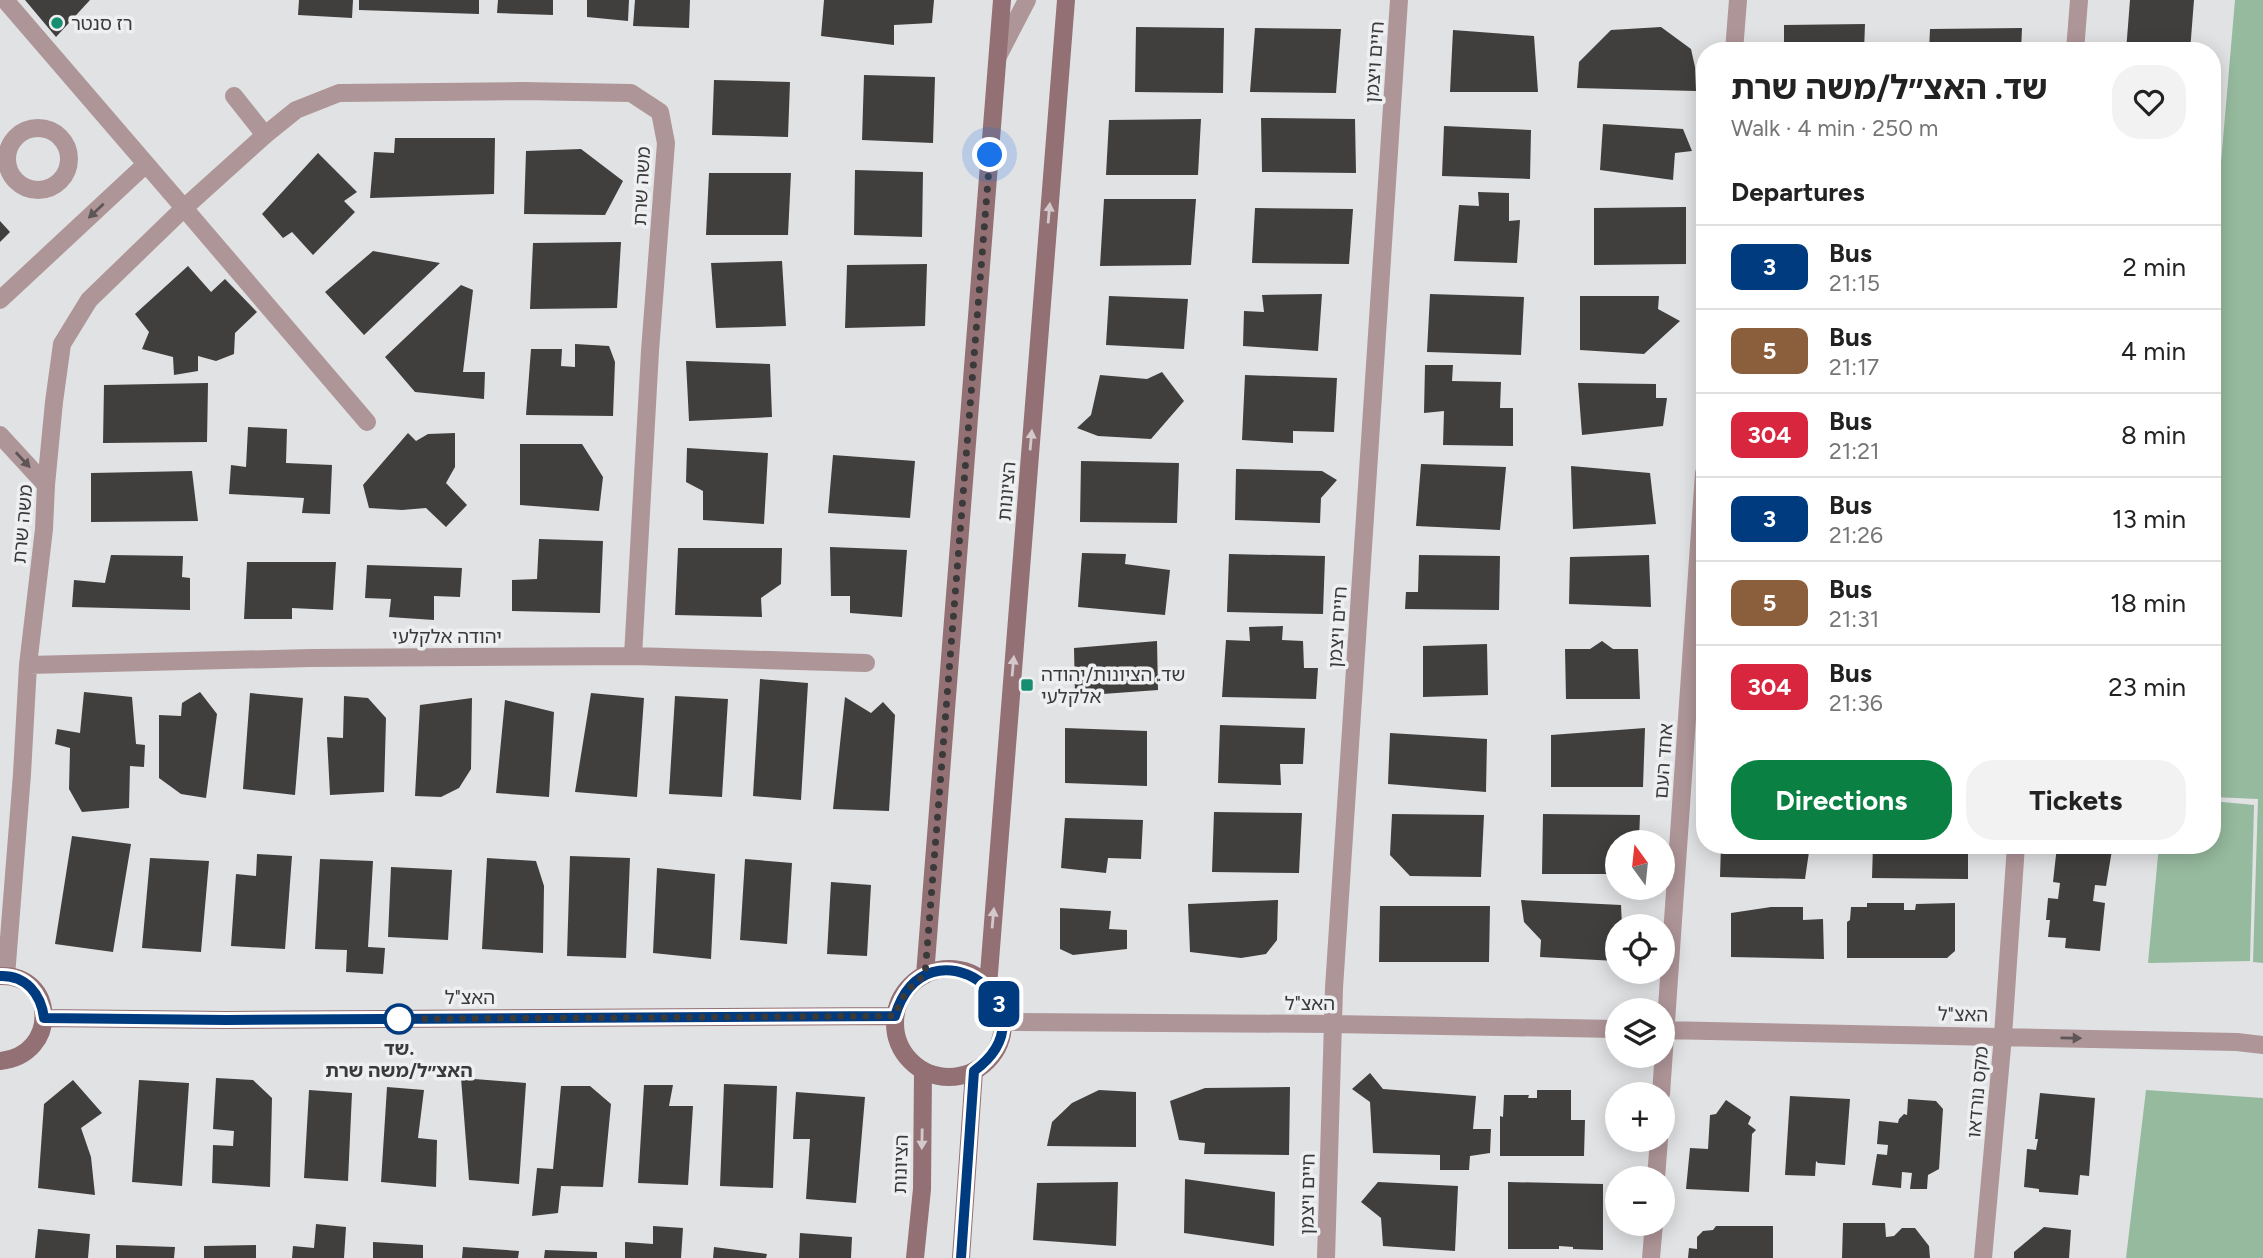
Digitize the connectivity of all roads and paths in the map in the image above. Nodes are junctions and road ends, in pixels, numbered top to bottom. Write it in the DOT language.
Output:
graph roads {
  1 [pos="5,0"];
  2 [pos="1002,0"];
  3 [pos="1027,0"];
  4 [pos="1066,0"];
  5 [pos="1399,0"];
  6 [pos="1738,0"];
  7 [pos="2079,0"];
  8 [pos="1735,42"];
  9 [pos="2076,42"];
  10 [pos="998,58"];
  11 [pos="234,96"];
  12 [pos="265,135"];
  13 [pos="146,164"];
  14 [pos="184,208"];
  15 [pos="0,300"];
  16 [pos="367,422"];
  17 [pos="0,435"];
  18 [pos="46,485"];
  19 [pos="1696,584"];
  20 [pos="633,656"];
  21 [pos="866,663"];
  22 [pos="28,665"];
  23 [pos="2015,854"];
  24 [pos="925,975"];
  25 [pos="3,976"];
  26 [pos="988,986"];
  27 [pos="1666,998"];
  28 [pos="895,1016"];
  29 [pos="44,1018"];
  30 [pos="1003,1022"];
  31 [pos="1332,1024"];
  32 [pos="1605,1029"];
  33 [pos="1675,1030"];
  34 [pos="2003,1036"];
  35 [pos="2263,1045"];
  36 [pos="0,1061"];
  37 [pos="923,1071"];
  38 [pos="974,1071"];
  39 [pos="1653,1236"];
  40 [pos="915,1258"];
  41 [pos="961,1258"];
  42 [pos="1326,1258"];
  43 [pos="1651,1258"];
  44 [pos="1983,1258"];
  1 -- 13 [label="street"];
  2 -- 10 [label="street"];
  3 -- 10 [label="street"];
  26 -- 4 [label="street, הציונות, one-way"];
  5 -- 31 [label="street, חיים ויצמן"];
  6 -- 8 [label="street"];
  7 -- 9 [label="street"];
  10 -- 24 [label="street"];
  11 -- 12 [label="street"];
  12 -- 14 [label="street, משה שרת"];
  12 -- 20 [label="street, משה שרת"];
  13 -- 14 [label="street"];
  13 -- 15 [label="street, one-way"];
  14 -- 16 [label="street"];
  14 -- 18 [label="street, משה שרת"];
  17 -- 18 [label="street, one-way"];
  18 -- 22 [label="street, משה שרת"];
  19 -- 27 [label="street, אחד העם"];
  20 -- 21 [label="street, יהודה אלקלעי"];
  20 -- 22 [label="street, יהודה אלקלעי"];
  22 -- 25 [label="street, משה שרת"];
  23 -- 34 [label="street, מקס נורדאו"];
  24 -- 26 [label="street"];
  24 -- 28 [label="street"];
  25 -- 29 [label="street"];
  26 -- 30 [label="street"];
  28 -- 29 [label="street, האצ\"ל"];
  28 -- 37 [label="street"];
  29 -- 36 [label="street"];
  30 -- 31 [label="street, האצ\"ל"];
  30 -- 38 [label="street"];
  31 -- 32 [label="street, האצ\"ל"];
  31 -- 42 [label="street, חיים ויצמן"];
  33 -- 34 [label="street, האצ\"ל"];
  34 -- 35 [label="street, האצ\"ל, one-way"];
  34 -- 44 [label="street, מקס נורדאו"];
  37 -- 38 [label="street"];
  37 -- 40 [label="street, הציונות, one-way"];
  38 -- 41 [label="street"];
  39 -- 43 [label="street"];
}
